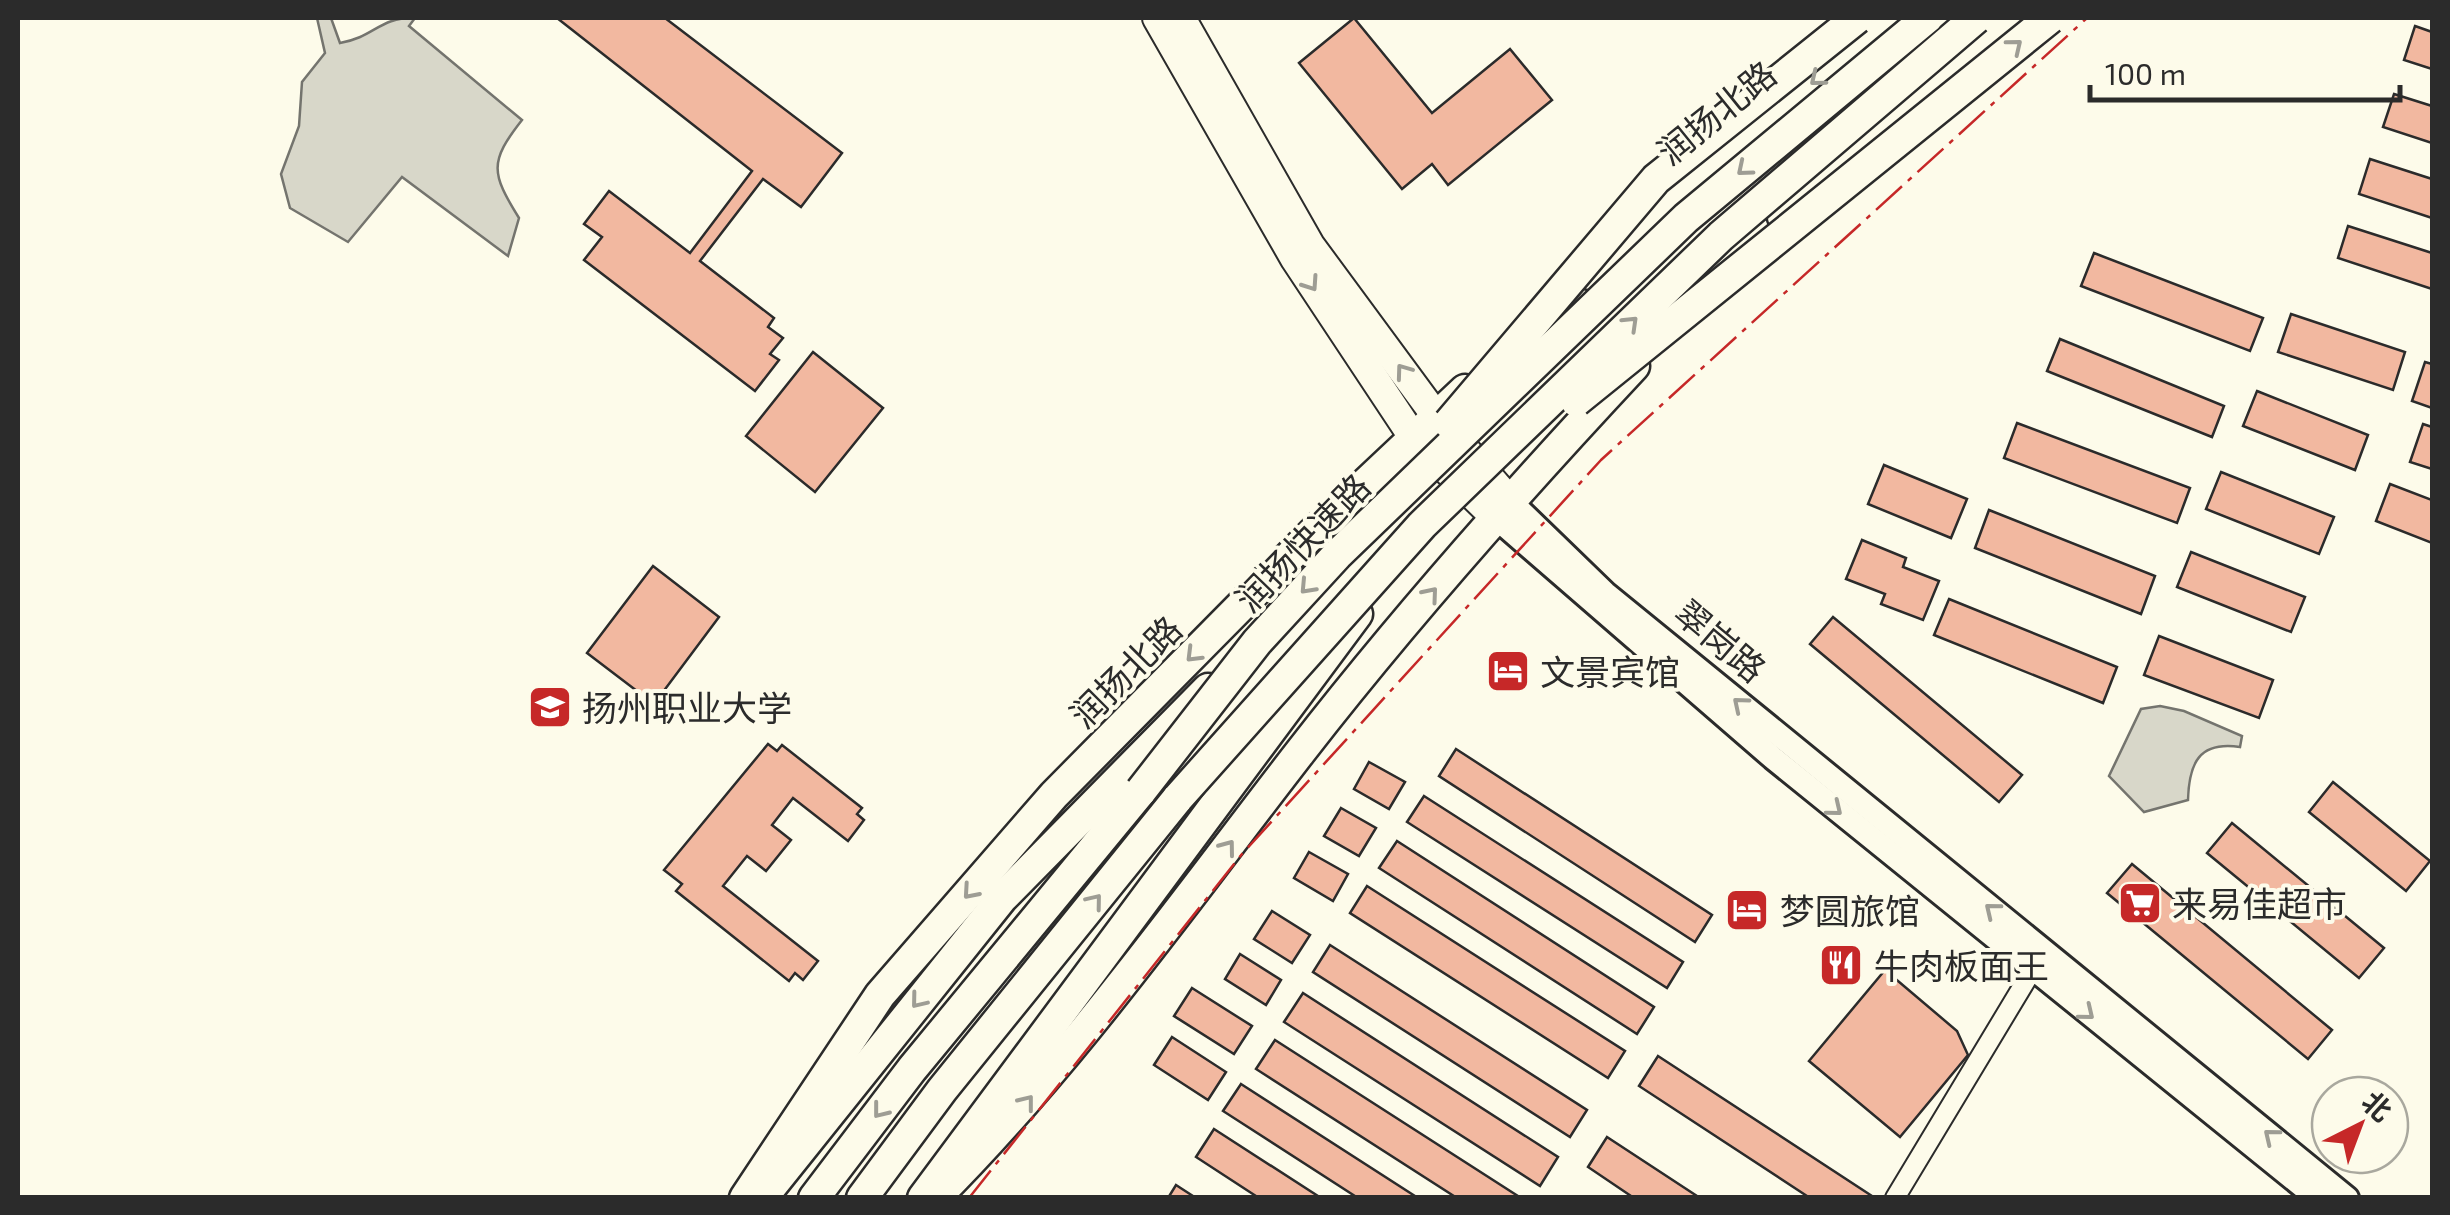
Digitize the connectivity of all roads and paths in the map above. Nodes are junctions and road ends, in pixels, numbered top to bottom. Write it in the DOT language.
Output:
graph roads {
  1 [pos="1157,18"];
  2 [pos="1181,18"];
  3 [pos="1857,18"];
  4 [pos="1893,18"];
  5 [pos="1927,18"];
  6 [pos="1976,18"];
  7 [pos="2010,18"];
  8 [pos="2050,18"];
  9 [pos="1436,416"];
  10 [pos="1413,437"];
  11 [pos="1502,509"];
  12 [pos="1422,525"];
  13 [pos="1338,554"];
  14 [pos="1132,781"];
  15 [pos="2032,969"];
  16 [pos="745,1198"];
  17 [pos="762,1198"];
  18 [pos="814,1198"];
  19 [pos="862,1198"];
  20 [pos="922,1198"];
  21 [pos="935,1198"];
  22 [pos="1895,1198"];
  23 [pos="2317,1198"];
  24 [pos="2347,1198"];
  1 -- 10 [label="main road, 翠岗路, one-way"];
  9 -- 2 [label="main road, 翠岗路, one-way"];
  3 -- 13 [label="main road, bridge"];
  4 -- 9 [label="main road, 润扬北路, one-way"];
  5 -- 13 [label="main road, 润扬快速路, one-way, bridge"];
  12 -- 6 [label="main road, one-way, bridge"];
  7 -- 11 [label="main road"];
  12 -- 8 [label="main road, one-way, bridge"];
  9 -- 10 [label="main road, 润扬北路"];
  9 -- 11 [label="main road, 翠岗路"];
  10 -- 11 [label="main road, 翠岗路"];
  10 -- 16 [label="main road, 润扬北路, one-way"];
  11 -- 15 [label="street, 翠岗路, one-way"];
  21 -- 11 [label="main road, one-way"];
  24 -- 11 [label="street, 翠岗路, one-way"];
  19 -- 12 [label="main road, one-way, bridge"];
  12 -- 20 [label="main road, bridge"];
  13 -- 14 [label="main road, 润扬快速路, one-way, bridge"];
  14 -- 17 [label="main road, one-way"];
  14 -- 18 [label="main road, 润扬快速路, one-way"];
  15 -- 22 [label="street"];
  15 -- 23 [label="street, 翠岗路, one-way"];
}
